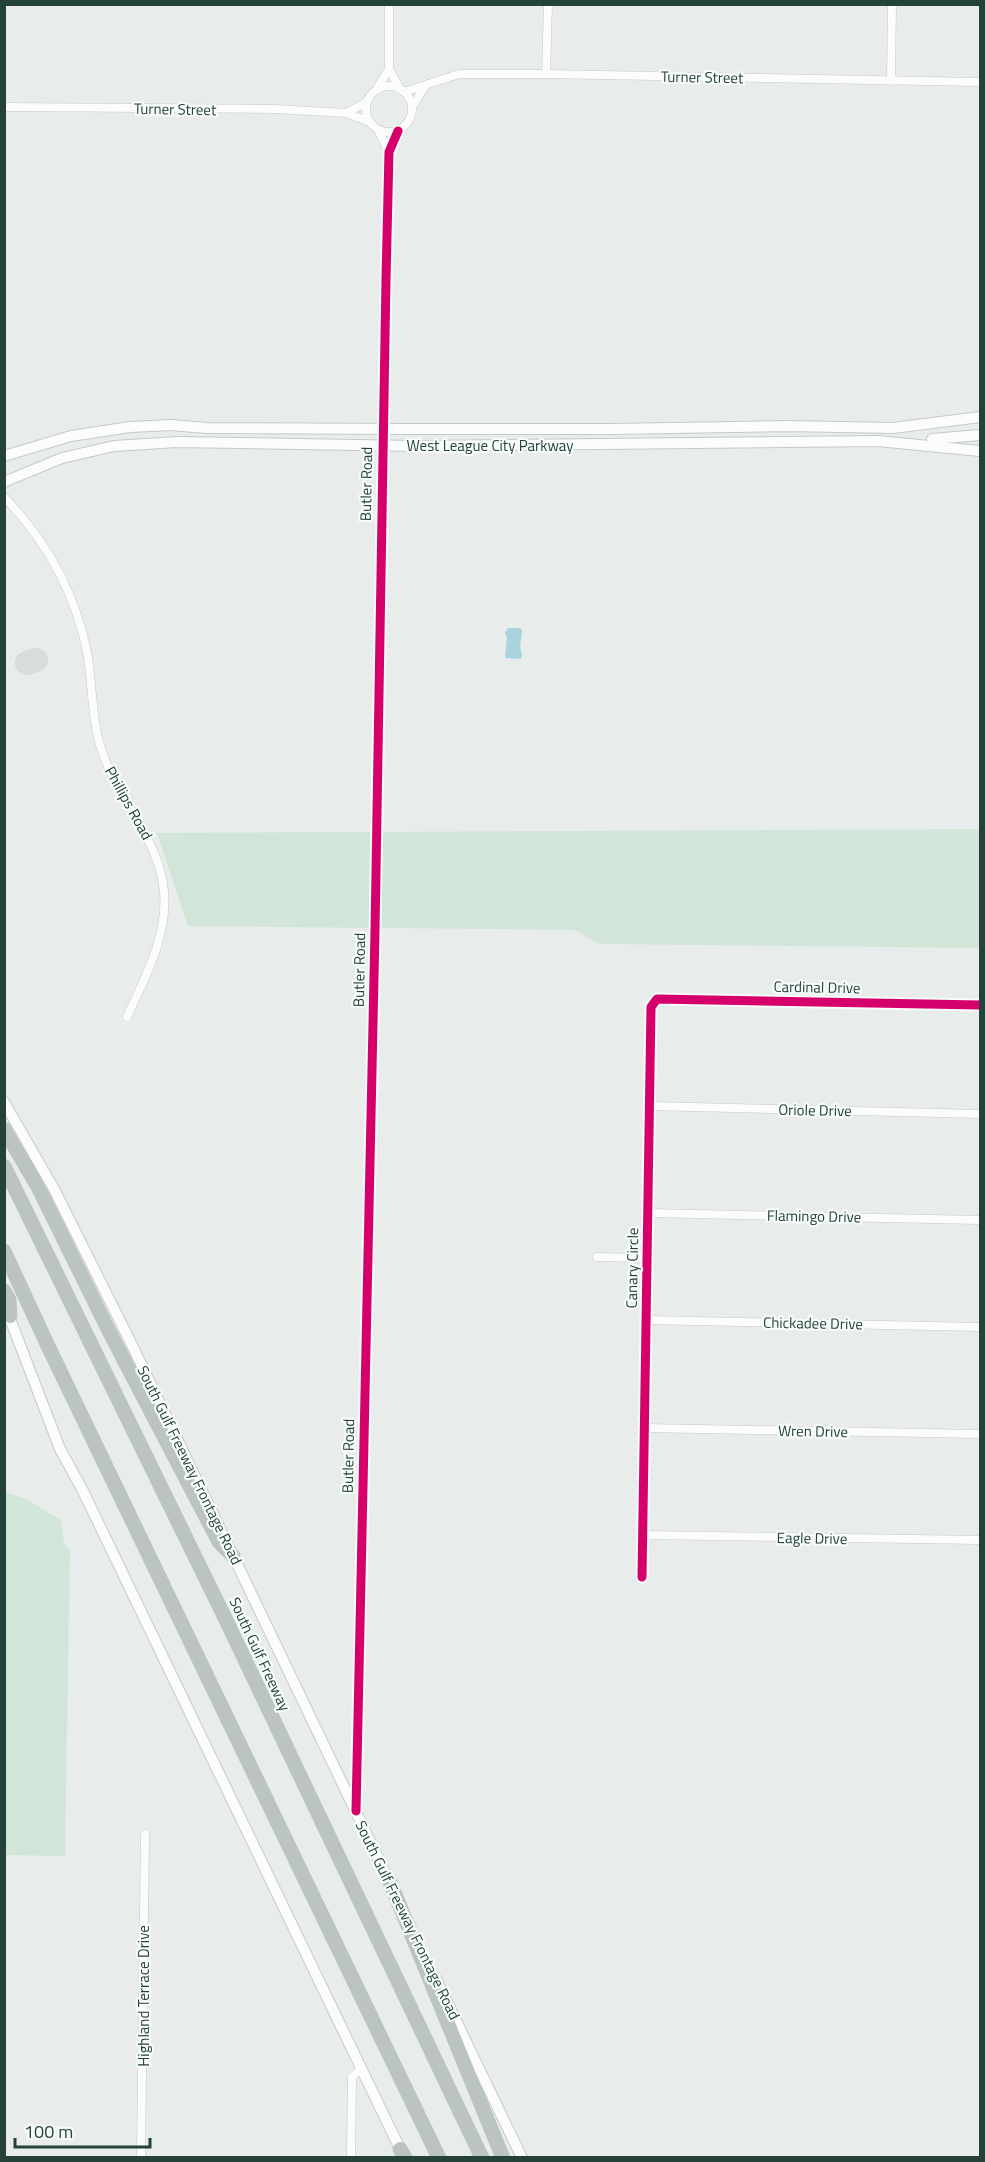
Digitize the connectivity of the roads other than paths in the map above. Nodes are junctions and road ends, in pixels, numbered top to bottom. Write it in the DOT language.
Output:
graph roads {
  1 [pos="389,4"];
  2 [pos="548,4"];
  3 [pos="892,4"];
  4 [pos="389,69"];
  5 [pos="546,74"];
  6 [pos="891,81"];
  7 [pos="981,82"];
  8 [pos="424,86"];
  9 [pos="376,90"];
  10 [pos="402,90"];
  11 [pos="367,102"];
  12 [pos="412,106"];
  13 [pos="4,107"];
  14 [pos="346,113"];
  15 [pos="370,122"];
  16 [pos="378,130"];
  17 [pos="398,131"];
  18 [pos="389,152"];
  19 [pos="981,417"];
  20 [pos="717,427"];
  21 [pos="382,429"];
  22 [pos="568,429"];
  23 [pos="981,435"];
  24 [pos="878,441"];
  25 [pos="713,443"];
  26 [pos="382,445"];
  27 [pos="567,445"];
  28 [pos="981,451"];
  29 [pos="4,456"];
  30 [pos="4,482"];
  31 [pos="4,497"];
  32 [pos="654,1001"];
  33 [pos="981,1005"];
  34 [pos="127,1017"];
  35 [pos="4,1102"];
  36 [pos="649,1106"];
  37 [pos="981,1114"];
  38 [pos="4,1129"];
  39 [pos="4,1166"];
  40 [pos="648,1213"];
  41 [pos="981,1220"];
  42 [pos="4,1251"];
  43 [pos="597,1257"];
  44 [pos="647,1258"];
  45 [pos="4,1291"];
  46 [pos="7,1311"];
  47 [pos="646,1320"];
  48 [pos="981,1327"];
  49 [pos="645,1428"];
  50 [pos="981,1434"];
  51 [pos="644,1535"];
  52 [pos="981,1540"];
  53 [pos="233,1556"];
  54 [pos="642,1577"];
  55 [pos="356,1811"];
  56 [pos="145,1834"];
  57 [pos="390,1882"];
  58 [pos="362,2069"];
  59 [pos="403,2155"];
  60 [pos="141,2157"];
  61 [pos="351,2157"];
  62 [pos="440,2157"];
  63 [pos="482,2157"];
  64 [pos="503,2157"];
  65 [pos="522,2157"];
  1 -- 4 [label="street"];
  2 -- 5 [label="street"];
  3 -- 6 [label="street"];
  4 -- 9 [label="street"];
  4 -- 10 [label="street"];
  5 -- 6 [label="street, Turner Street"];
  5 -- 8 [label="street, Turner Street"];
  6 -- 7 [label="street, Turner Street"];
  8 -- 10 [label="street, Turner Street"];
  8 -- 12 [label="street"];
  9 -- 10 [label="street"];
  9 -- 11 [label="street"];
  10 -- 12 [label="street"];
  11 -- 14 [label="street"];
  11 -- 15 [label="street"];
  12 -- 17 [label="street"];
  13 -- 14 [label="street, Turner Street"];
  14 -- 15 [label="street, Turner Street"];
  15 -- 16 [label="street"];
  16 -- 17 [label="street"];
  16 -- 18 [label="street, Butler Road"];
  17 -- 18 [label="street, Butler Road"];
  18 -- 21 [label="street, Butler Road"];
  19 -- 20 [label="main road, West League City Parkway"];
  20 -- 22 [label="main road, West League City Parkway"];
  20 -- 25 [label="main road"];
  21 -- 22 [label="main road, West League City Parkway"];
  21 -- 26 [label="street, Butler Road"];
  21 -- 29 [label="main road, West League City Parkway"];
  22 -- 27 [label="main road"];
  23 -- 24 [label="main road"];
  24 -- 25 [label="main road, West League City Parkway"];
  24 -- 28 [label="main road, West League City Parkway"];
  25 -- 27 [label="main road, West League City Parkway"];
  26 -- 27 [label="main road, West League City Parkway"];
  26 -- 30 [label="main road, West League City Parkway"];
  26 -- 55 [label="street, Butler Road"];
  31 -- 34 [label="street, Phillips Road"];
  32 -- 33 [label="street, Cardinal Drive"];
  32 -- 36 [label="street, Canary Circle"];
  35 -- 53 [label="main road, South Gulf Freeway Frontage Road"];
  36 -- 37 [label="street, Oriole Drive"];
  36 -- 40 [label="street, Canary Circle"];
  38 -- 53 [label="highway"];
  39 -- 63 [label="highway, South Gulf Freeway"];
  40 -- 41 [label="street, Flamingo Drive"];
  40 -- 44 [label="street, Canary Circle"];
  42 -- 62 [label="highway"];
  43 -- 44 [label="street"];
  44 -- 47 [label="street, Canary Circle"];
  45 -- 46 [label="highway"];
  46 -- 58 [label="main road"];
  47 -- 48 [label="street, Chickadee Drive"];
  47 -- 49 [label="street, Canary Circle"];
  49 -- 50 [label="street, Wren Drive"];
  49 -- 51 [label="street, Canary Circle"];
  51 -- 52 [label="street, Eagle Drive"];
  51 -- 54 [label="street, Canary Circle"];
  53 -- 55 [label="main road, South Gulf Freeway Frontage Road"];
  55 -- 57 [label="main road, South Gulf Freeway Frontage Road"];
  56 -- 60 [label="street, Highland Terrace Drive"];
  57 -- 64 [label="highway"];
  57 -- 65 [label="main road, South Gulf Freeway Frontage Road"];
  58 -- 59 [label="main road"];
  58 -- 61 [label="street"];
}
